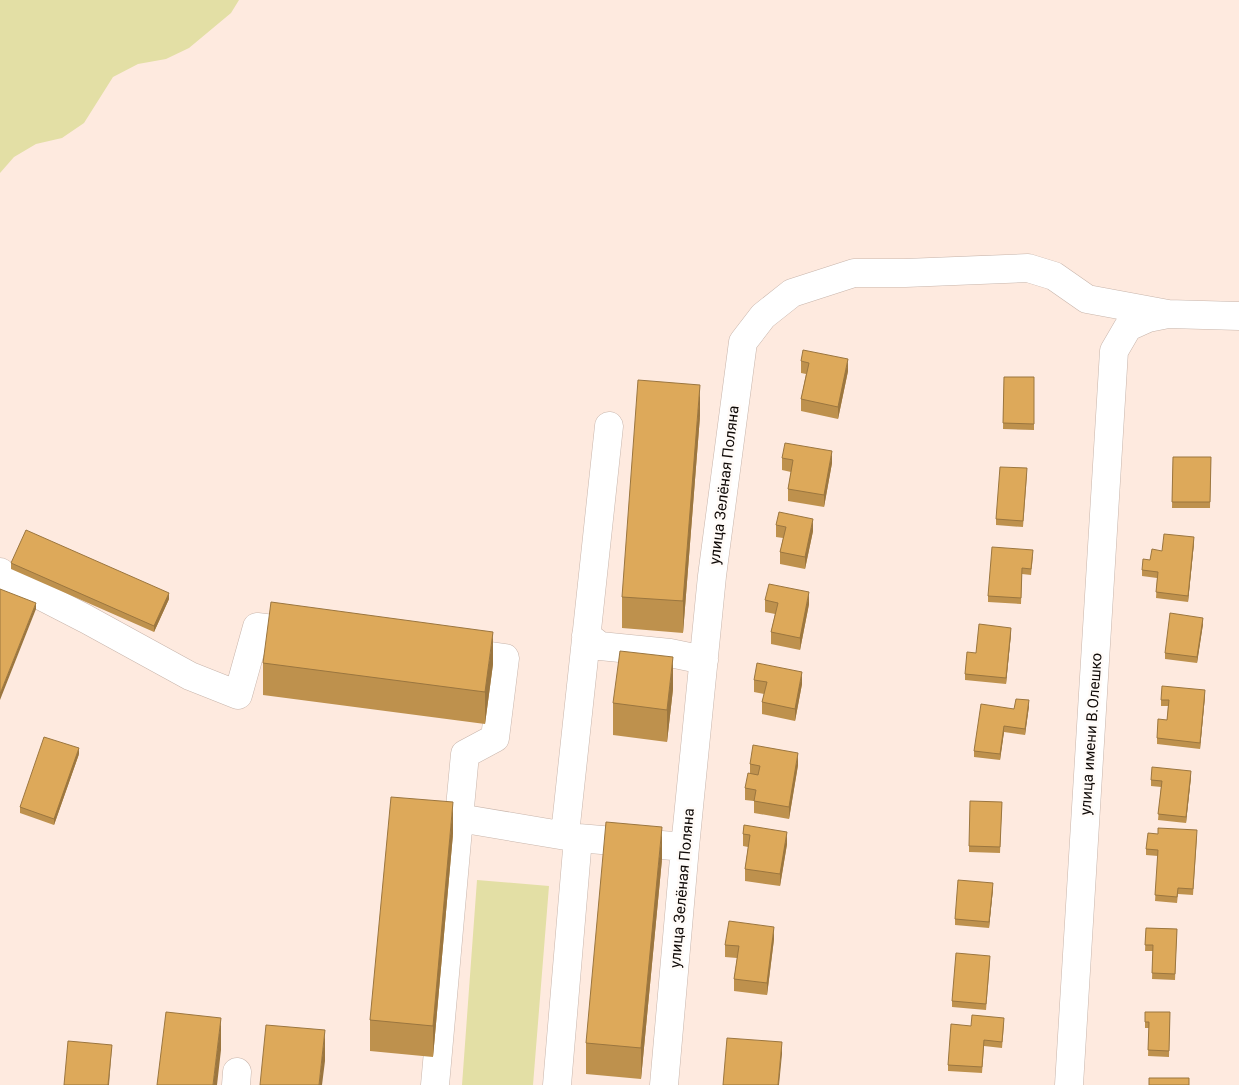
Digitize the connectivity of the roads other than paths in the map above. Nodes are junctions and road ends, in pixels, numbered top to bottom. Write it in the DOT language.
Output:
graph roads {
  1 [pos="1168,314"];
  2 [pos="1239,316"];
  3 [pos="609,426"];
  4 [pos="0,572"];
  5 [pos="586,635"];
  6 [pos="326,636"];
  7 [pos="435,649"];
  8 [pos="704,660"];
  9 [pos="459,818"];
  10 [pos="571,836"];
  11 [pos="685,847"];
  12 [pos="435,1085"];
  13 [pos="557,1085"];
  14 [pos="664,1085"];
  15 [pos="1069,1085"];
  1 -- 2 [label="street"];
  1 -- 8 [label="street, улица Зелёная Поляна"];
  1 -- 15 [label="street, улица имени В.Олешко"];
  3 -- 5 [label="street"];
  4 -- 6 [label="street"];
  5 -- 8 [label="street"];
  5 -- 10 [label="street"];
  7 -- 9 [label="street"];
  8 -- 11 [label="street, улица Зелёная Поляна"];
  9 -- 10 [label="street"];
  9 -- 12 [label="street"];
  10 -- 11 [label="street"];
  10 -- 13 [label="street"];
  11 -- 14 [label="street, улица Зелёная Поляна"];
}
